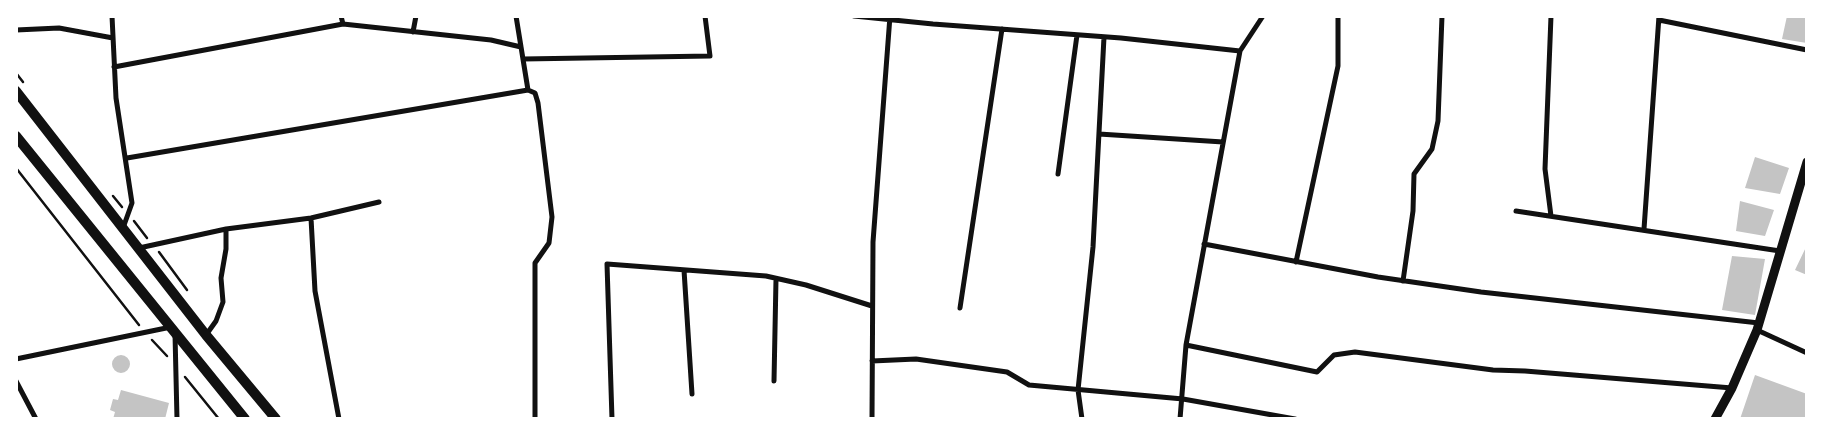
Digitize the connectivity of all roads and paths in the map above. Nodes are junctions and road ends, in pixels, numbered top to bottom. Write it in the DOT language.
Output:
graph roads {
  1 [pos="112,16"];
  2 [pos="341,16"];
  3 [pos="416,16"];
  4 [pos="516,16"];
  5 [pos="705,16"];
  6 [pos="854,16"];
  7 [pos="1263,16"];
  8 [pos="1338,16"];
  9 [pos="1442,16"];
  10 [pos="1551,16"];
  11 [pos="890,18"];
  12 [pos="1659,18"];
  13 [pos="343,24"];
  14 [pos="1002,29"];
  15 [pos="16,30"];
  16 [pos="413,32"];
  17 [pos="1077,35"];
  18 [pos="1104,37"];
  19 [pos="113,38"];
  20 [pos="521,47"];
  21 [pos="1807,50"];
  22 [pos="1240,51"];
  23 [pos="523,59"];
  24 [pos="114,67"];
  25 [pos="528,90"];
  26 [pos="16,91"];
  27 [pos="1099,134"];
  28 [pos="16,136"];
  29 [pos="1223,142"];
  30 [pos="126,158"];
  31 [pos="1807,162"];
  32 [pos="16,168"];
  33 [pos="1058,174"];
  34 [pos="379,202"];
  35 [pos="1516,211"];
  36 [pos="1551,216"];
  37 [pos="311,218"];
  38 [pos="123,228"];
  39 [pos="226,229"];
  40 [pos="1644,229"];
  41 [pos="1204,244"];
  42 [pos="139,248"];
  43 [pos="1780,250"];
  44 [pos="1296,262"];
  45 [pos="684,270"];
  46 [pos="776,279"];
  47 [pos="1403,281"];
  48 [pos="872,306"];
  49 [pos="960,308"];
  50 [pos="1758,326"];
  51 [pos="173,329"];
  52 [pos="145,332"];
  53 [pos="206,335"];
  54 [pos="1186,346"];
  55 [pos="1807,353"];
  56 [pos="16,359"];
  57 [pos="872,361"];
  58 [pos="176,366"];
  59 [pos="16,381"];
  60 [pos="774,381"];
  61 [pos="1732,388"];
  62 [pos="1078,390"];
  63 [pos="692,394"];
  64 [pos="1182,399"];
  65 [pos="1722,404"];
  66 [pos="36,419"];
  67 [pos="177,419"];
  68 [pos="219,419"];
  69 [pos="245,419"];
  70 [pos="276,419"];
  71 [pos="339,419"];
  72 [pos="535,419"];
  73 [pos="612,419"];
  74 [pos="872,419"];
  75 [pos="1082,419"];
  76 [pos="1180,419"];
  77 [pos="1295,419"];
  78 [pos="1714,419"];
  1 -- 19 [label="street"];
  2 -- 13 [label="street"];
  3 -- 16 [label="street"];
  4 -- 20 [label="street"];
  5 -- 23 [label="street"];
  6 -- 11 [label="street"];
  7 -- 22 [label="street"];
  8 -- 44 [label="street"];
  9 -- 47 [label="street"];
  10 -- 36 [label="street"];
  11 -- 14 [label="street"];
  11 -- 48 [label="street"];
  12 -- 21 [label="street"];
  12 -- 40 [label="street"];
  13 -- 16 [label="street"];
  13 -- 24 [label="street"];
  14 -- 17 [label="street"];
  14 -- 49 [label="street"];
  15 -- 19 [label="street"];
  16 -- 20 [label="street"];
  17 -- 18 [label="street"];
  17 -- 33 [label="street"];
  18 -- 22 [label="street"];
  18 -- 27 [label="street"];
  19 -- 24 [label="street"];
  20 -- 23 [label="street"];
  22 -- 29 [label="street"];
  23 -- 25 [label="street"];
  24 -- 30 [label="street"];
  25 -- 30 [label="street"];
  25 -- 72 [label="street"];
  26 -- 38 [label="main road"];
  27 -- 29 [label="street"];
  27 -- 62 [label="street"];
  28 -- 51 [label="main road"];
  29 -- 41 [label="street"];
  30 -- 38 [label="street"];
  31 -- 43 [label="street"];
  32 -- 52 [label="path"];
  34 -- 37 [label="street"];
  35 -- 36 [label="street"];
  36 -- 40 [label="street"];
  37 -- 39 [label="street"];
  37 -- 71 [label="street"];
  38 -- 42 [label="main road"];
  39 -- 42 [label="street"];
  39 -- 53 [label="street"];
  40 -- 43 [label="street"];
  41 -- 44 [label="street"];
  41 -- 54 [label="street"];
  42 -- 53 [label="main road"];
  43 -- 50 [label="street"];
  44 -- 47 [label="street"];
  45 -- 46 [label="street"];
  45 -- 63 [label="street"];
  45 -- 73 [label="street"];
  46 -- 48 [label="street"];
  46 -- 60 [label="street"];
  47 -- 50 [label="street"];
  48 -- 57 [label="street"];
  50 -- 55 [label="street"];
  50 -- 61 [label="street"];
  51 -- 52 [label="street"];
  51 -- 58 [label="street"];
  51 -- 69 [label="main road"];
  52 -- 56 [label="street"];
  52 -- 58 [label="path"];
  53 -- 70 [label="main road"];
  54 -- 61 [label="street"];
  54 -- 64 [label="street"];
  57 -- 62 [label="street"];
  57 -- 74 [label="street"];
  58 -- 67 [label="street"];
  58 -- 68 [label="path"];
  59 -- 66 [label="street"];
  61 -- 65 [label="street"];
  62 -- 64 [label="street"];
  62 -- 75 [label="street"];
  64 -- 76 [label="street"];
  64 -- 77 [label="street"];
  65 -- 78 [label="street"];
}
